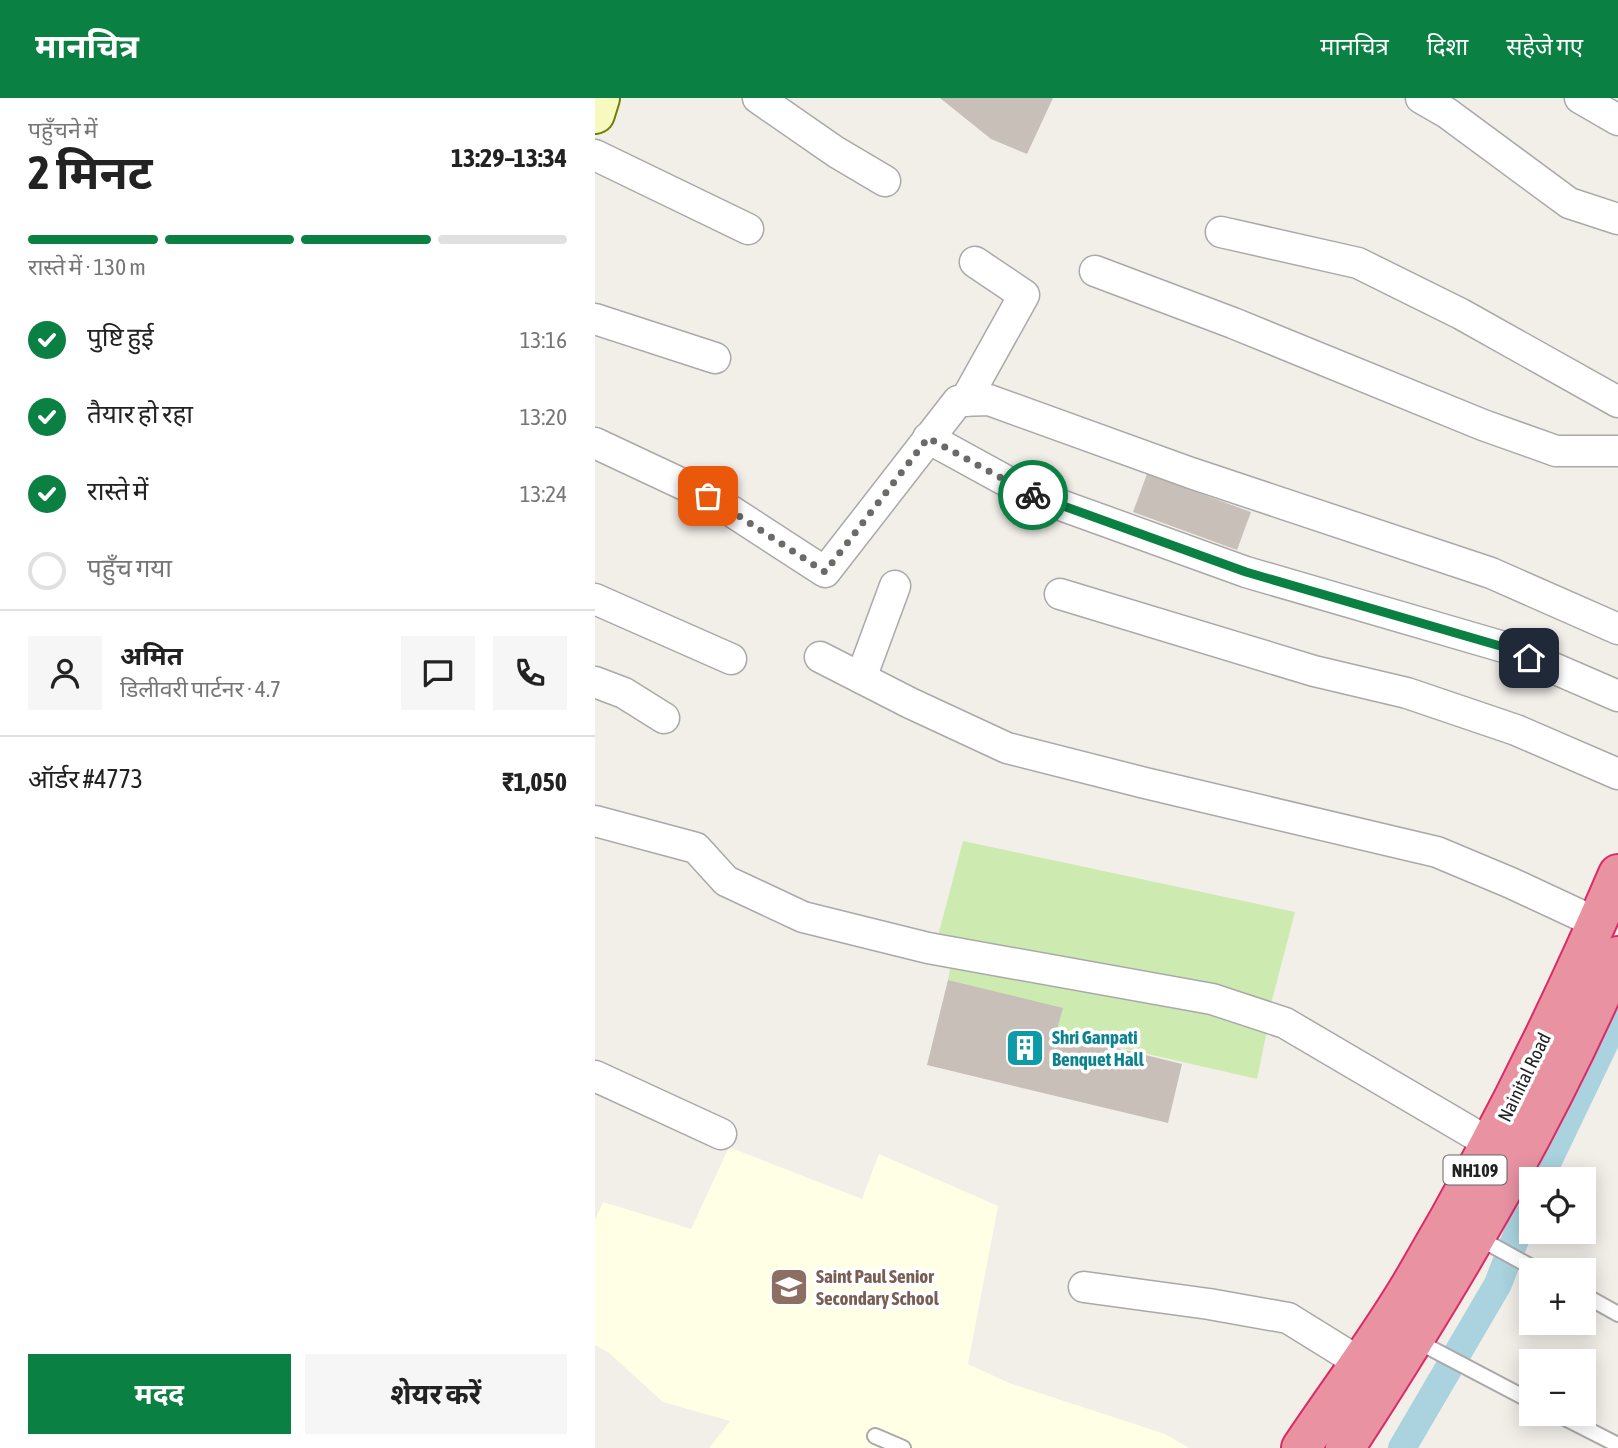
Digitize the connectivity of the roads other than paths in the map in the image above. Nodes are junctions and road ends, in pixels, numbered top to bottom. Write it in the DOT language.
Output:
graph roads {
  1 [pos="600,98"];
  2 [pos="758,98"];
  3 [pos="1421,98"];
  4 [pos="1580,98"];
  5 [pos="595,114"];
  6 [pos="1618,120"];
  7 [pos="595,155"];
  8 [pos="885,180"];
  9 [pos="1618,219"];
  10 [pos="748,229"];
  11 [pos="1221,232"];
  12 [pos="975,262"];
  13 [pos="1095,271"];
  14 [pos="595,319"];
  15 [pos="715,358"];
  16 [pos="965,401"];
  17 [pos="1618,402"];
  18 [pos="928,438"];
  19 [pos="595,443"];
  20 [pos="1618,451"];
  21 [pos="895,586"];
  22 [pos="1060,594"];
  23 [pos="595,599"];
  24 [pos="1618,629"];
  25 [pos="820,657"];
  26 [pos="731,659"];
  27 [pos="861,678"];
  28 [pos="595,682"];
  29 [pos="1618,696"];
  30 [pos="664,718"];
  31 [pos="1618,774"];
  32 [pos="595,821"];
  33 [pos="1618,874"];
  34 [pos="1597,923"];
  35 [pos="1614,976"];
  36 [pos="595,1076"];
  37 [pos="720,1134"];
  38 [pos="1491,1144"];
  39 [pos="1485,1242"];
  40 [pos="1519,1261"];
  41 [pos="1084,1287"];
  42 [pos="1596,1302"];
  43 [pos="1618,1314"];
  44 [pos="1425,1346"];
  45 [pos="1359,1362"];
  46 [pos="1519,1395"];
  47 [pos="1581,1426"];
  48 [pos="875,1436"];
  49 [pos="1618,1445"];
  50 [pos="903,1448"];
  51 [pos="1301,1448"];
  52 [pos="1345,1448"];
  1 -- 5 [label="main road"];
  2 -- 8 [label="street"];
  3 -- 9 [label="street"];
  4 -- 6 [label="street"];
  7 -- 10 [label="street"];
  11 -- 17 [label="street"];
  12 -- 16 [label="street"];
  13 -- 20 [label="street"];
  14 -- 15 [label="street"];
  16 -- 18 [label="street"];
  16 -- 24 [label="street"];
  18 -- 19 [label="street"];
  18 -- 29 [label="street"];
  21 -- 27 [label="street"];
  22 -- 31 [label="street"];
  23 -- 26 [label="street"];
  25 -- 27 [label="street"];
  27 -- 34 [label="street"];
  28 -- 30 [label="street"];
  32 -- 38 [label="street"];
  33 -- 34 [label="highway, Nainital Road / NH109"];
  34 -- 38 [label="highway, Nainital Road / NH109"];
  35 -- 39 [label="highway, Nainital Road / NH109"];
  36 -- 37 [label="street"];
  38 -- 45 [label="highway, Nainital Road / NH109"];
  39 -- 40 [label="lane"];
  39 -- 44 [label="highway, Nainital Road / NH109"];
  41 -- 45 [label="street"];
  42 -- 43 [label="lane"];
  44 -- 46 [label="lane"];
  44 -- 52 [label="highway, Nainital Road / NH109"];
  45 -- 51 [label="highway, Nainital Road / NH109"];
  47 -- 49 [label="lane"];
  48 -- 50 [label="lane"];
}
